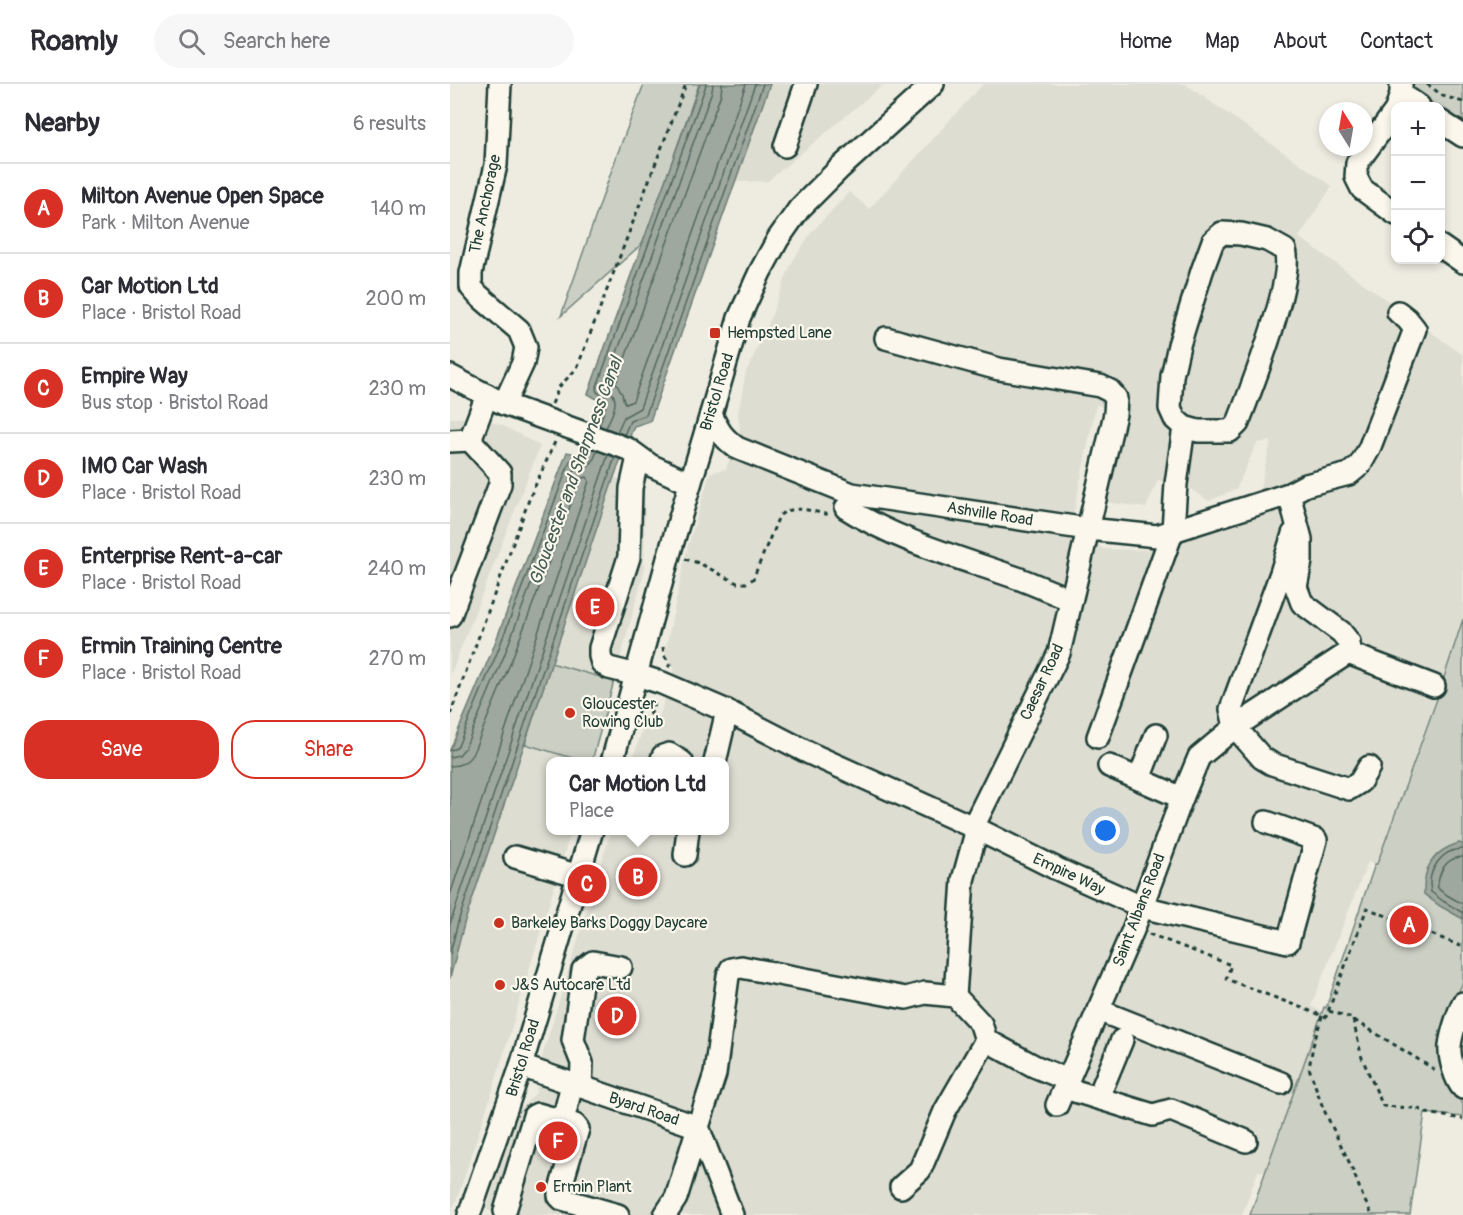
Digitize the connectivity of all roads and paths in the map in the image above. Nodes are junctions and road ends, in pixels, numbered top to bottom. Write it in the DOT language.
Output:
graph roads {
  1 [pos="500,84"];
  2 [pos="686,84"];
  3 [pos="806,84"];
  4 [pos="933,84"];
  5 [pos="1428,84"];
  6 [pos="1399,99"];
  7 [pos="1463,102"];
  8 [pos="1445,124"];
  9 [pos="1463,136"];
  10 [pos="785,146"];
  11 [pos="1391,211"];
  12 [pos="1445,249"];
  13 [pos="1463,262"];
  14 [pos="1398,312"];
  15 [pos="886,338"];
  16 [pos="450,376"];
  17 [pos="496,400"];
  18 [pos="711,414"];
  19 [pos="559,422"];
  20 [pos="1184,427"];
  21 [pos="460,441"];
  22 [pos="630,451"];
  23 [pos="690,483"];
  24 [pos="1289,494"];
  25 [pos="846,508"];
  26 [pos="1088,529"];
  27 [pos="1173,530"];
  28 [pos="1299,534"];
  29 [pos="669,555"];
  30 [pos="1071,600"];
  31 [pos="450,616"];
  32 [pos="1348,653"];
  33 [pos="637,675"];
  34 [pos="1434,686"];
  35 [pos="727,711"];
  36 [pos="450,714"];
  37 [pos="1235,728"];
  38 [pos="1156,735"];
  39 [pos="1098,737"];
  40 [pos="613,757"];
  41 [pos="716,757"];
  42 [pos="1109,766"];
  43 [pos="1369,767"];
  44 [pos="1139,779"];
  45 [pos="1182,798"];
  46 [pos="1266,822"];
  47 [pos="975,828"];
  48 [pos="591,835"];
  49 [pos="688,835"];
  50 [pos="685,855"];
  51 [pos="515,857"];
  52 [pos="579,876"];
  53 [pos="1142,907"];
  54 [pos="1146,933"];
  55 [pos="1463,947"];
  56 [pos="621,968"];
  57 [pos="955,996"];
  58 [pos="1463,1003"];
  59 [pos="1098,1010"];
  60 [pos="1329,1011"];
  61 [pos="1322,1016"];
  62 [pos="1353,1020"];
  63 [pos="986,1040"];
  64 [pos="1122,1040"];
  65 [pos="521,1066"];
  66 [pos="1459,1081"];
  67 [pos="1281,1083"];
  68 [pos="577,1085"];
  69 [pos="1063,1091"];
  70 [pos="1098,1098"];
  71 [pos="1463,1119"];
  72 [pos="563,1121"];
  73 [pos="698,1127"];
  74 [pos="1246,1141"];
  75 [pos="901,1187"];
  76 [pos="671,1207"];
  77 [pos="505,1211"];
  78 [pos="469,1215"];
  79 [pos="618,1215"];
  80 [pos="732,1215"];
  81 [pos="1372,1215"];
  1 -- 17 [label="street, The Anchorage"];
  2 -- 19 [label="path"];
  3 -- 10 [label="street"];
  4 -- 18 [label="street, Bristol Road"];
  5 -- 7 [label="path"];
  6 -- 11 [label="street"];
  8 -- 9 [label="street"];
  12 -- 13 [label="street"];
  14 -- 24 [label="street, Ashville Road"];
  15 -- 26 [label="street, Caesar Road"];
  16 -- 17 [label="street"];
  17 -- 19 [label="street"];
  17 -- 21 [label="street"];
  18 -- 23 [label="street, Bristol Road"];
  18 -- 26 [label="street, Ashville Road"];
  19 -- 22 [label="street"];
  19 -- 36 [label="path"];
  20 -- 20 [label="street"];
  20 -- 27 [label="street"];
  21 -- 31 [label="street"];
  22 -- 23 [label="street"];
  22 -- 33 [label="street, Empire Way"];
  23 -- 29 [label="street, Bristol Road"];
  24 -- 27 [label="street, Ashville Road"];
  24 -- 28 [label="street"];
  25 -- 29 [label="path"];
  25 -- 30 [label="street"];
  26 -- 27 [label="street, Ashville Road"];
  26 -- 30 [label="street, Caesar Road"];
  27 -- 39 [label="street"];
  28 -- 32 [label="street"];
  28 -- 37 [label="street"];
  29 -- 33 [label="street, Bristol Road"];
  30 -- 47 [label="street, Caesar Road"];
  32 -- 34 [label="street"];
  32 -- 37 [label="street, Saint Albans Road"];
  33 -- 35 [label="street, Empire Way"];
  33 -- 40 [label="street, Bristol Road"];
  35 -- 41 [label="street"];
  35 -- 47 [label="street, Empire Way"];
  37 -- 43 [label="street"];
  37 -- 45 [label="street, Saint Albans Road"];
  38 -- 44 [label="street"];
  42 -- 44 [label="street"];
  44 -- 45 [label="street"];
  45 -- 53 [label="street, Saint Albans Road"];
  46 -- 53 [label="street, Empire Way"];
  47 -- 53 [label="street, Empire Way"];
  47 -- 57 [label="street, Caesar Road"];
  48 -- 52 [label="street, Bristol Road"];
  49 -- 50 [label="street"];
  51 -- 52 [label="street"];
  52 -- 65 [label="street, Bristol Road"];
  53 -- 59 [label="street, Saint Albans Road"];
  54 -- 61 [label="path"];
  55 -- 60 [label="path"];
  56 -- 68 [label="street"];
  57 -- 63 [label="street"];
  57 -- 73 [label="street"];
  58 -- 66 [label="street"];
  59 -- 67 [label="street"];
  59 -- 69 [label="street, Saint Albans Road"];
  60 -- 61 [label="path"];
  60 -- 62 [label="path"];
  61 -- 81 [label="path"];
  62 -- 66 [label="path"];
  62 -- 71 [label="path"];
  63 -- 69 [label="street"];
  63 -- 75 [label="street"];
  64 -- 70 [label="street"];
  65 -- 68 [label="street, Byard Road"];
  65 -- 78 [label="street, Bristol Road"];
  68 -- 72 [label="street"];
  68 -- 73 [label="street, Byard Road"];
  69 -- 70 [label="street"];
  70 -- 74 [label="street"];
  72 -- 77 [label="street"];
  72 -- 79 [label="street"];
  73 -- 76 [label="street, Byard Road"];
  73 -- 80 [label="street"];
}
